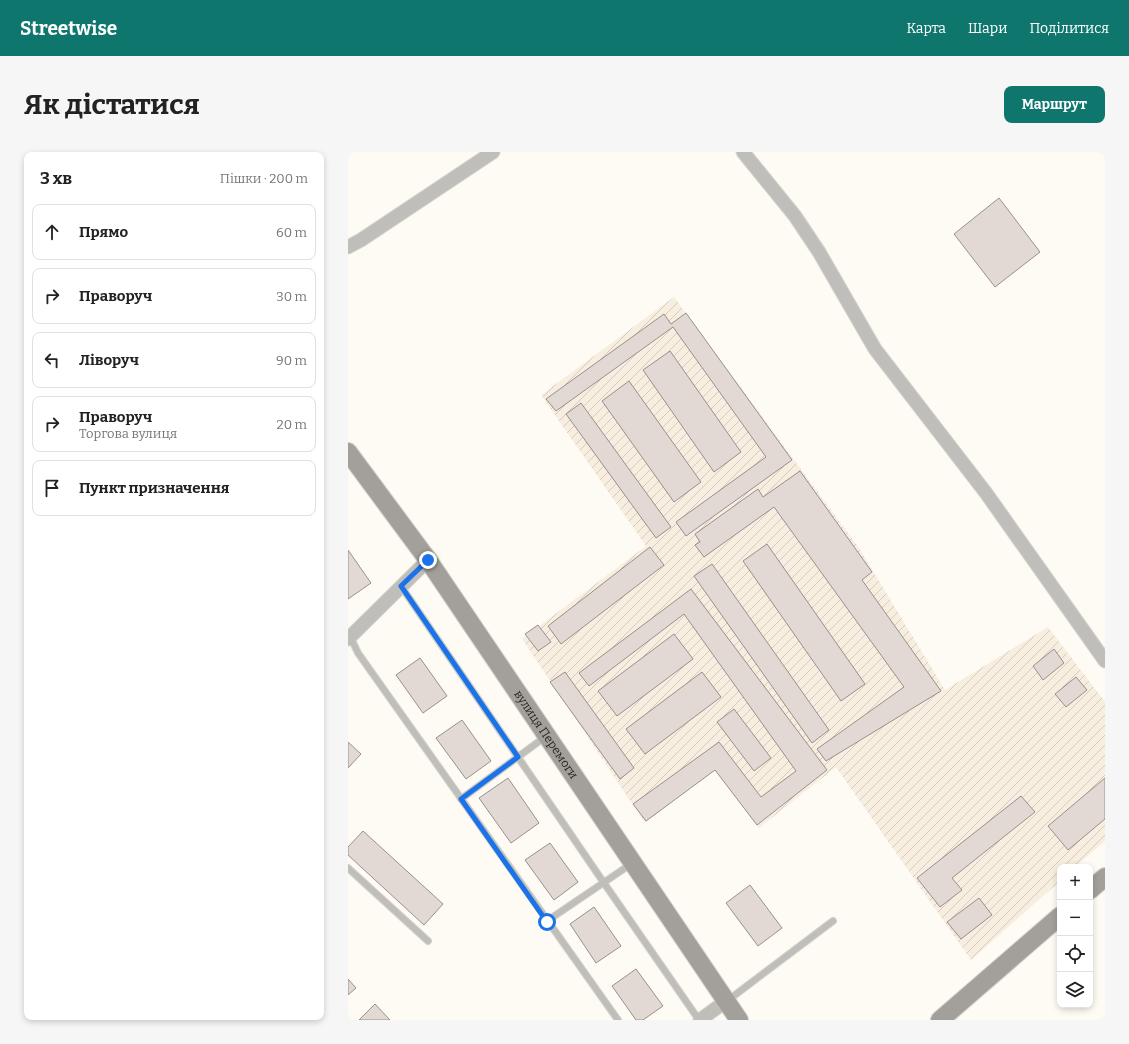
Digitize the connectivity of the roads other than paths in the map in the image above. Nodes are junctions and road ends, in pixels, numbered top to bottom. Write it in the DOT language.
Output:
graph roads {
  1 [pos="493,152"];
  2 [pos="743,152"];
  3 [pos="348,247"];
  4 [pos="348,452"];
  5 [pos="428,560"];
  6 [pos="401,586"];
  7 [pos="349,636"];
  8 [pos="1105,661"];
  9 [pos="547,736"];
  10 [pos="518,757"];
  11 [pos="461,799"];
  12 [pos="633,863"];
  13 [pos="348,868"];
  14 [pos="1105,877"];
  15 [pos="604,883"];
  16 [pos="1093,887"];
  17 [pos="1057,919"];
  18 [pos="833,921"];
  19 [pos="547,922"];
  20 [pos="428,941"];
  21 [pos="726,1001"];
  22 [pos="618,1020"];
  23 [pos="700,1020"];
  24 [pos="738,1020"];
  25 [pos="940,1020"];
  1 -- 3 [label="street"];
  2 -- 8 [label="street"];
  4 -- 5 [label="main road, вулиця Перемоги"];
  5 -- 6 [label="street"];
  5 -- 9 [label="main road, вулиця Перемоги"];
  6 -- 7 [label="street"];
  6 -- 10 [label="lane"];
  7 -- 11 [label="lane"];
  9 -- 10 [label="lane"];
  9 -- 12 [label="main road, вулиця Перемоги"];
  10 -- 11 [label="lane"];
  10 -- 15 [label="lane"];
  11 -- 19 [label="lane"];
  12 -- 15 [label="lane"];
  12 -- 21 [label="main road, вулиця Перемоги"];
  13 -- 20 [label="lane"];
  14 -- 16 [label="main road"];
  15 -- 19 [label="lane"];
  15 -- 23 [label="lane"];
  17 -- 25 [label="main road"];
  18 -- 21 [label="lane"];
  19 -- 22 [label="lane"];
  21 -- 23 [label="street"];
  21 -- 24 [label="main road, вулиця Перемоги"];
}
